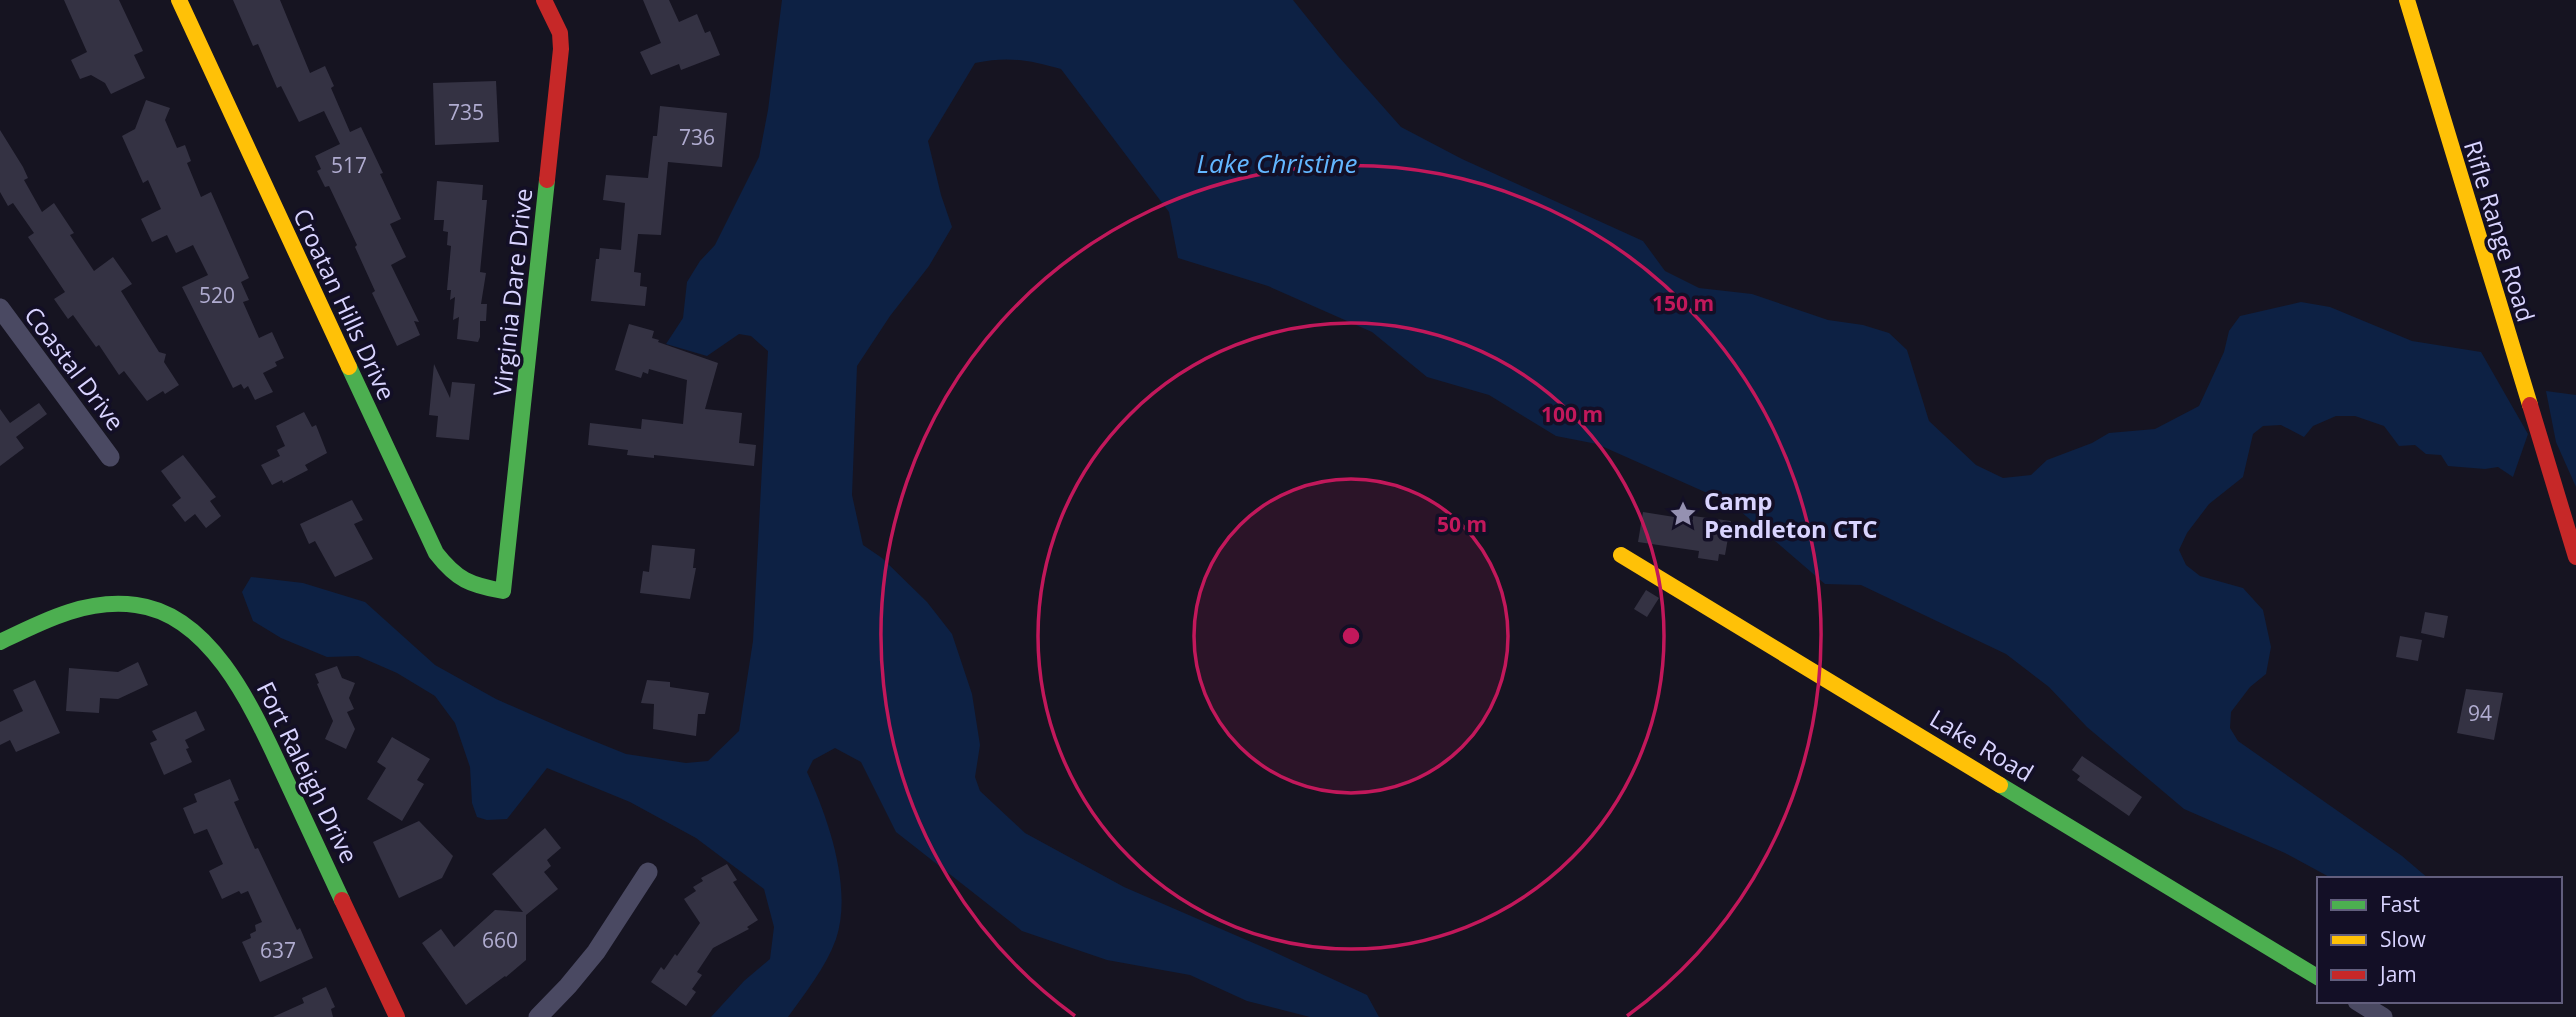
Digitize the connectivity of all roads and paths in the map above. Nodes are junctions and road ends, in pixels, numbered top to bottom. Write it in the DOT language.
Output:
graph roads {
  1 [pos="179,0"];
  2 [pos="544,0"];
  3 [pos="2407,0"];
  4 [pos="0,309"];
  5 [pos="110,457"];
  6 [pos="1620,555"];
  7 [pos="2576,557"];
  8 [pos="503,592"];
  9 [pos="0,642"];
  10 [pos="648,872"];
  11 [pos="2317,977"];
  12 [pos="2360,1003"];
  13 [pos="397,1017"];
  14 [pos="538,1017"];
  15 [pos="2384,1017"];
  1 -- 8 [label="street, Croatan Hills Drive"];
  2 -- 8 [label="street, Virginia Dare Drive"];
  3 -- 7 [label="street, Rifle Range Road"];
  4 -- 5 [label="street, Coastal Drive"];
  6 -- 11 [label="street, Lake Road"];
  9 -- 13 [label="street, Fort Raleigh Drive"];
  10 -- 14 [label="street"];
  12 -- 15 [label="street"];
}
